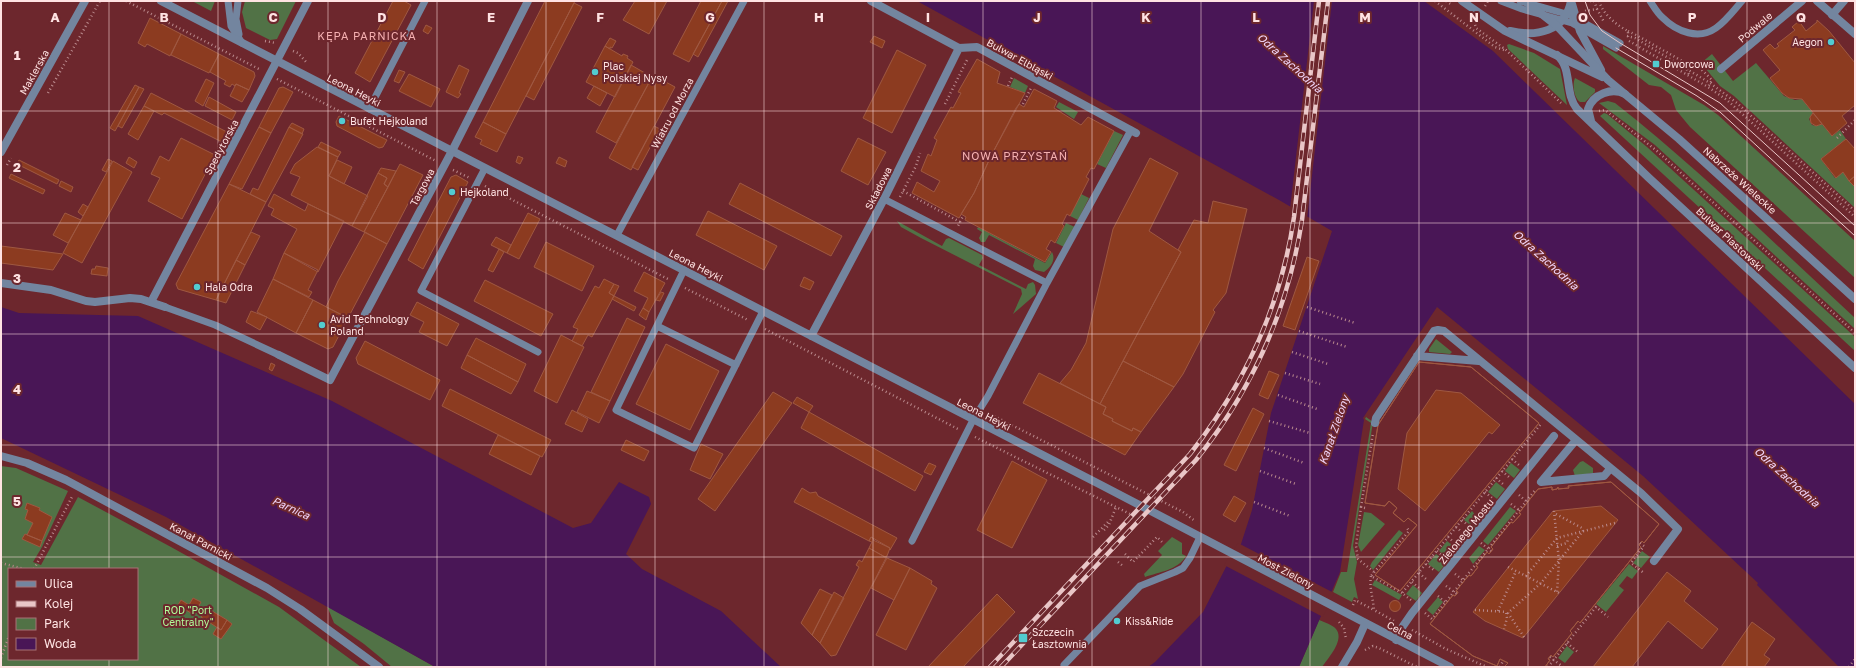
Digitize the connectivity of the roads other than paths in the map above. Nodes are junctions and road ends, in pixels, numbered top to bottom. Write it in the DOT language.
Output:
graph roads {
  1 [pos="85,1"];
  2 [pos="161,1"];
  3 [pos="228,1"];
  4 [pos="238,1"];
  5 [pos="308,1"];
  6 [pos="425,1"];
  7 [pos="528,1"];
  8 [pos="744,1"];
  9 [pos="871,1"];
  10 [pos="1462,1"];
  11 [pos="1501,1"];
  12 [pos="1571,1"];
  13 [pos="1650,1"];
  14 [pos="1742,1"];
  15 [pos="1802,1"];
  16 [pos="1817,1"];
  17 [pos="1844,1"];
  18 [pos="1524,2"];
  19 [pos="1543,15"];
  20 [pos="1832,15"];
  21 [pos="1565,17"];
  22 [pos="1575,17"];
  23 [pos="1557,26"];
  24 [pos="1578,26"];
  25 [pos="1499,28"];
  26 [pos="1855,34"];
  27 [pos="244,44"];
  28 [pos="959,48"];
  29 [pos="1554,53"];
  30 [pos="277,62"];
  31 [pos="1721,68"];
  32 [pos="1608,80"];
  33 [pos="1627,96"];
  34 [pos="369,109"];
  35 [pos="1593,123"];
  36 [pos="1133,132"];
  37 [pos="452,151"];
  38 [pos="1,152"];
  39 [pos="485,168"];
  40 [pos="884,198"];
  41 [pos="617,235"];
  42 [pos="684,270"];
  43 [pos="1,283"];
  44 [pos="1047,284"];
  45 [pos="1855,299"];
  46 [pos="151,302"];
  47 [pos="165,307"];
  48 [pos="763,311"];
  49 [pos="657,326"];
  50 [pos="811,336"];
  51 [pos="538,352"];
  52 [pos="279,355"];
  53 [pos="1417,356"];
  54 [pos="1479,361"];
  55 [pos="736,365"];
  56 [pos="1855,368"];
  57 [pos="973,420"];
  58 [pos="1375,423"];
  59 [pos="1554,436"];
  60 [pos="1576,440"];
  61 [pos="1,456"];
  62 [pos="1610,469"];
  63 [pos="1200,537"];
  64 [pos="912,542"];
  65 [pos="1221,549"];
  66 [pos="1654,561"];
  67 [pos="1341,611"];
  68 [pos="1365,624"];
  69 [pos="1396,640"];
  70 [pos="1064,665"];
  71 [pos="379,667"];
  72 [pos="1342,667"];
  73 [pos="1450,667"];
  1 -- 38 [label="street, Maklerska"];
  2 -- 27 [label="street, Leona Heyki"];
  3 -- 27 [label="lane"];
  4 -- 27 [label="lane"];
  5 -- 30 [label="street, Spedytorska"];
  6 -- 34 [label="lane"];
  7 -- 37 [label="street, Targowa"];
  8 -- 41 [label="lane, Wiatru od Morza"];
  9 -- 28 [label="street, Bulwar Elbląski"];
  10 -- 25 [label="street, Nabrzeże Wieleckie"];
  11 -- 19 [label="lane"];
  12 -- 21 [label="street"];
  12 -- 22 [label="street"];
  13 -- 14 [label="lane"];
  15 -- 31 [label="street, Podwale"];
  16 -- 20 [label="street"];
  17 -- 20 [label="street"];
  18 -- 19 [label="street, Nabrzeże Wieleckie"];
  18 -- 21 [label="lane"];
  19 -- 21 [label="lane"];
  19 -- 23 [label="street, Nabrzeże Wieleckie"];
  20 -- 26 [label="street"];
  21 -- 22 [label="lane"];
  21 -- 23 [label="street"];
  21 -- 24 [label="lane"];
  22 -- 24 [label="street"];
  22 -- 24 [label="lane"];
  23 -- 25 [label="street"];
  23 -- 32 [label="street, Nabrzeże Wieleckie"];
  24 -- 32 [label="street"];
  25 -- 29 [label="street, Nabrzeże Wieleckie"];
  27 -- 30 [label="street, Leona Heyki"];
  28 -- 36 [label="street, Bulwar Elbląski"];
  28 -- 40 [label="street, Składowa"];
  29 -- 32 [label="street, Nabrzeże Wieleckie"];
  29 -- 35 [label="street, Bulwar Piastowski"];
  30 -- 34 [label="street, Leona Heyki"];
  30 -- 46 [label="street, Spedytorska"];
  32 -- 33 [label="street, Nabrzeże Wieleckie"];
  33 -- 35 [label="street"];
  33 -- 45 [label="street, Nabrzeże Wieleckie"];
  34 -- 37 [label="street, Leona Heyki"];
  35 -- 56 [label="street, Bulwar Piastowski"];
  36 -- 44 [label="lane"];
  37 -- 39 [label="street, Leona Heyki"];
  37 -- 52 [label="street, Targowa"];
  39 -- 41 [label="street, Leona Heyki"];
  39 -- 51 [label="lane"];
  40 -- 44 [label="lane"];
  40 -- 50 [label="street, Składowa"];
  41 -- 42 [label="street, Leona Heyki"];
  42 -- 48 [label="street, Leona Heyki"];
  42 -- 49 [label="lane"];
  43 -- 46 [label="street"];
  44 -- 57 [label="lane"];
  46 -- 47 [label="street"];
  47 -- 52 [label="lane"];
  48 -- 50 [label="street, Leona Heyki"];
  48 -- 55 [label="lane"];
  49 -- 55 [label="lane"];
  49 -- 55 [label="lane"];
  50 -- 57 [label="street, Leona Heyki"];
  53 -- 54 [label="street"];
  53 -- 54 [label="street"];
  53 -- 58 [label="street"];
  54 -- 60 [label="street"];
  57 -- 63 [label="street, Leona Heyki"];
  57 -- 64 [label="lane"];
  59 -- 69 [label="street, Zielonego Mostu"];
  60 -- 62 [label="street"];
  60 -- 62 [label="street"];
  61 -- 71 [label="street, Kanał Parnicki"];
  62 -- 66 [label="street"];
  63 -- 65 [label="street, Leona Heyki"];
  63 -- 70 [label="lane"];
  65 -- 67 [label="street, Most Zielony"];
  67 -- 68 [label="street, Celna"];
  68 -- 69 [label="street, Celna"];
  68 -- 72 [label="street"];
  69 -- 73 [label="street, Celna"];
}
